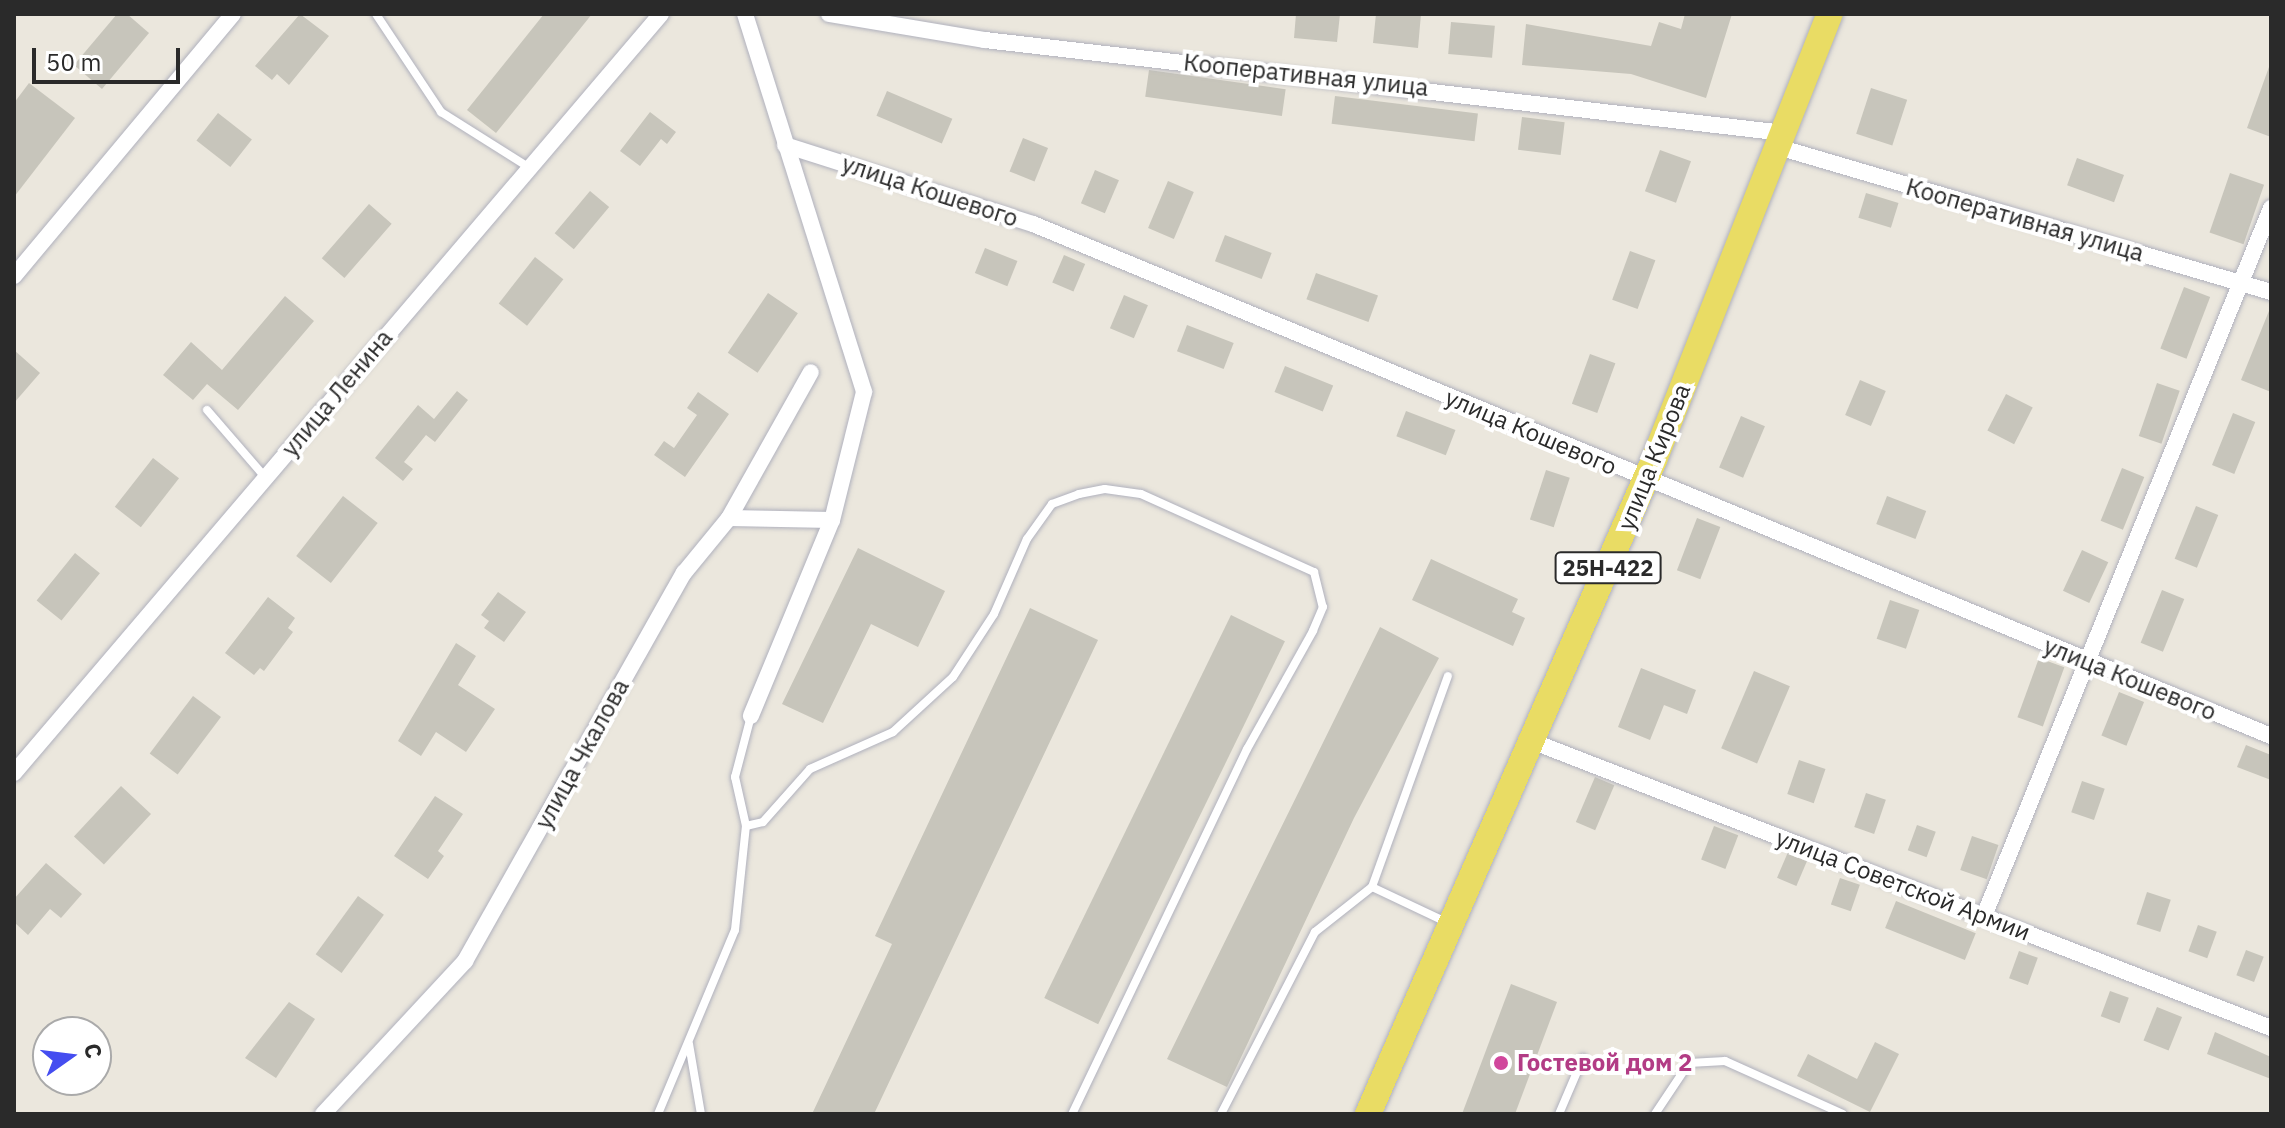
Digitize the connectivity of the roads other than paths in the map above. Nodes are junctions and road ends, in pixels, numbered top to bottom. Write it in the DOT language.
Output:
graph roads {
  1 [pos="233,14"];
  2 [pos="376,14"];
  3 [pos="661,14"];
  4 [pos="745,14"];
  5 [pos="829,14"];
  6 [pos="1830,14"];
  7 [pos="1781,140"];
  8 [pos="785,145"];
  9 [pos="530,168"];
  10 [pos="2271,208"];
  11 [pos="14,276"];
  12 [pos="2240,283"];
  13 [pos="2271,292"];
  14 [pos="811,372"];
  15 [pos="207,410"];
  16 [pos="266,477"];
  17 [pos="1645,480"];
  18 [pos="729,518"];
  19 [pos="832,520"];
  20 [pos="2089,662"];
  21 [pos="1448,676"];
  22 [pos="751,716"];
  23 [pos="2271,736"];
  24 [pos="1534,742"];
  25 [pos="14,773"];
  26 [pos="746,826"];
  27 [pos="1372,887"];
  28 [pos="1984,916"];
  29 [pos="1453,925"];
  30 [pos="2271,1028"];
  31 [pos="689,1043"];
  32 [pos="1583,1058"];
  33 [pos="323,1114"];
  34 [pos="658,1114"];
  35 [pos="701,1114"];
  36 [pos="1072,1114"];
  37 [pos="1221,1114"];
  38 [pos="1368,1114"];
  39 [pos="1559,1114"];
  40 [pos="1655,1114"];
  41 [pos="1843,1114"];
  1 -- 11 [label="street"];
  2 -- 9 [label="lane"];
  3 -- 9 [label="street, улица Ленина"];
  4 -- 8 [label="street"];
  5 -- 7 [label="street, Кооперативная улица"];
  6 -- 7 [label="main road, улица Кирова / 25Н-422"];
  7 -- 12 [label="street, Кооперативная улица"];
  7 -- 17 [label="main road, улица Кирова / 25Н-422"];
  8 -- 17 [label="street, улица Кошевого"];
  8 -- 19 [label="street"];
  9 -- 16 [label="street, улица Ленина"];
  10 -- 12 [label="street"];
  12 -- 13 [label="street, Кооперативная улица"];
  12 -- 20 [label="street"];
  14 -- 18 [label="street, улица Чкалова"];
  15 -- 16 [label="lane"];
  16 -- 25 [label="street, улица Ленина"];
  17 -- 20 [label="street, улица Кошевого"];
  17 -- 24 [label="main road, улица Кирова / 25Н-422"];
  18 -- 19 [label="street"];
  18 -- 33 [label="street, улица Чкалова"];
  19 -- 22 [label="street"];
  20 -- 23 [label="street, улица Кошевого"];
  20 -- 28 [label="street"];
  21 -- 27 [label="lane"];
  22 -- 26 [label="lane"];
  24 -- 28 [label="street, улица Советской Армии"];
  24 -- 29 [label="main road, улица Кирова / 25Н-422"];
  26 -- 31 [label="lane"];
  26 -- 36 [label="lane"];
  27 -- 29 [label="lane"];
  27 -- 37 [label="lane"];
  28 -- 30 [label="street, улица Советской Армии"];
  29 -- 38 [label="main road, улица Кирова / 25Н-422"];
  31 -- 34 [label="lane"];
  31 -- 35 [label="lane"];
  32 -- 39 [label="lane"];
  40 -- 41 [label="lane"];
}
